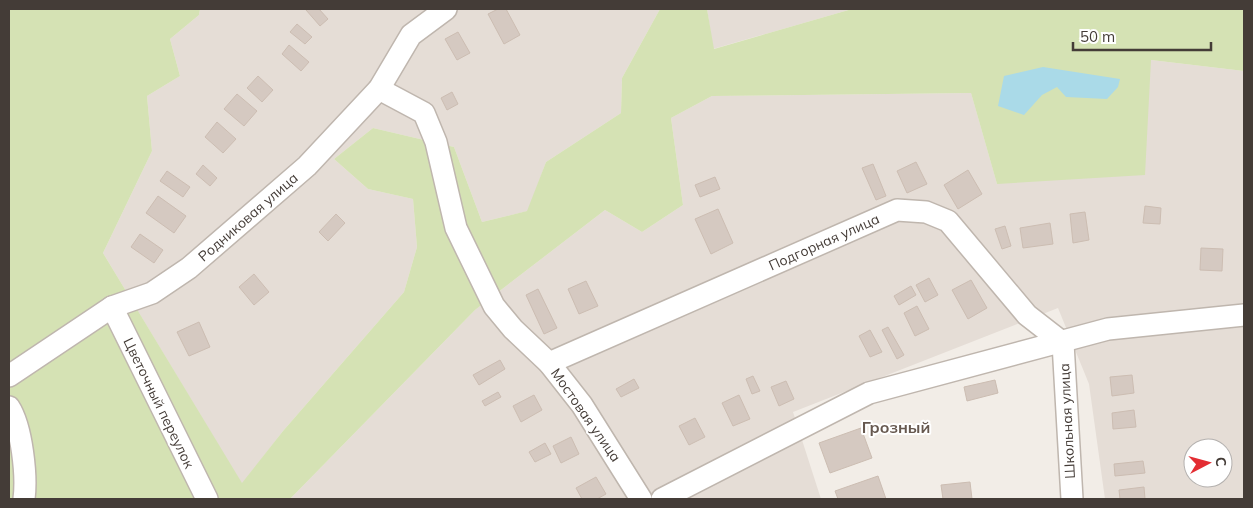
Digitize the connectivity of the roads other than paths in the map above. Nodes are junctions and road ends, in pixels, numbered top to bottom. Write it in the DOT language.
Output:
graph roads {
  1 [pos="446,9"];
  2 [pos="380,89"];
  3 [pos="112,307"];
  4 [pos="1244,315"];
  5 [pos="1062,343"];
  6 [pos="550,363"];
  7 [pos="9,376"];
  8 [pos="9,406"];
  9 [pos="24,499"];
  10 [pos="207,499"];
  11 [pos="641,499"];
  12 [pos="662,499"];
  13 [pos="1072,499"];
  1 -- 2 [label="street, Родниковая улица"];
  2 -- 3 [label="street, Родниковая улица"];
  2 -- 6 [label="street, Мостовая улица"];
  3 -- 7 [label="street, Родниковая улица"];
  3 -- 10 [label="street, Цветочный переулок"];
  4 -- 5 [label="street"];
  5 -- 6 [label="street, Подгорная улица"];
  5 -- 12 [label="street"];
  5 -- 13 [label="street, Школьная улица"];
  6 -- 11 [label="street, Мостовая улица"];
  8 -- 9 [label="street"];
}
